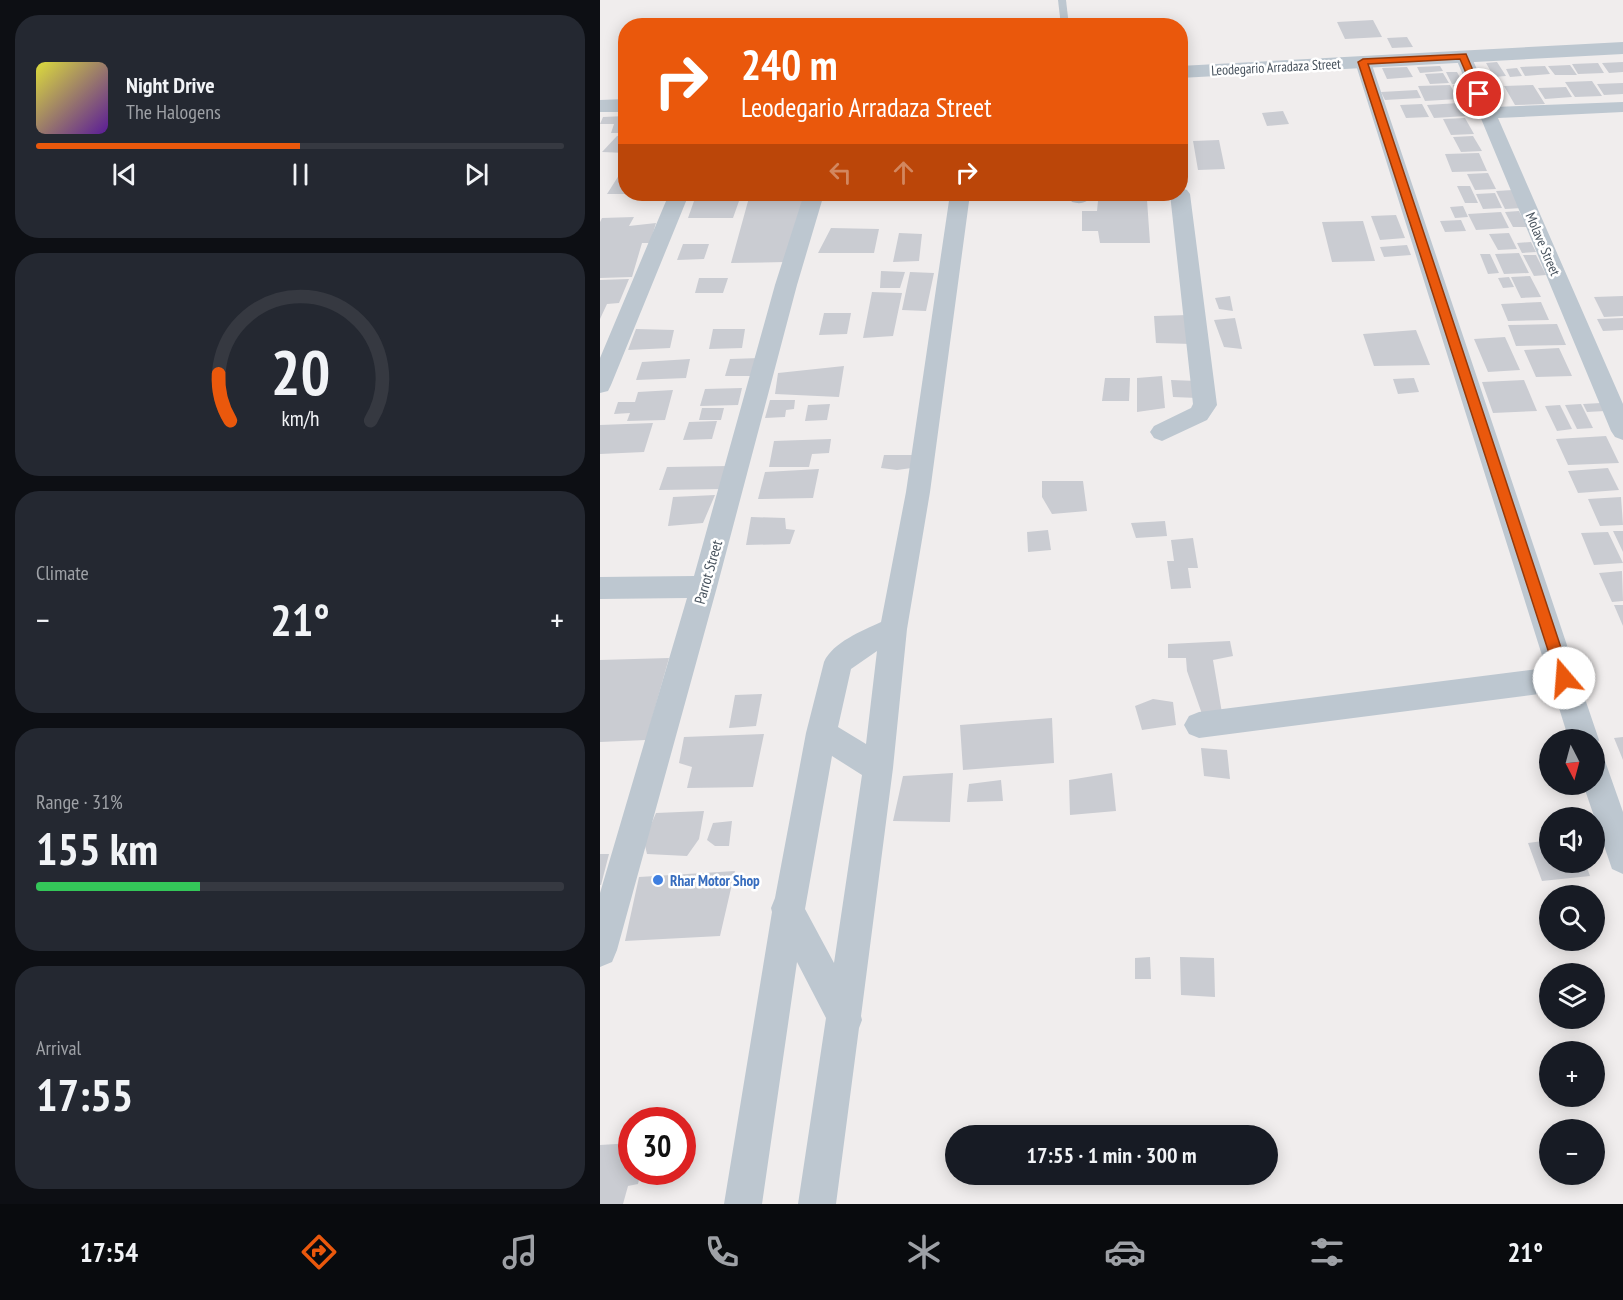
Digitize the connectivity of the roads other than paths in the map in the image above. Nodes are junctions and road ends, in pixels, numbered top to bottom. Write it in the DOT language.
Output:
graph roads {
  1 [pos="1062,0"];
  2 [pos="1064,18"];
  3 [pos="1623,48"];
  4 [pos="1463,56"];
  5 [pos="1363,62"];
  6 [pos="1188,72"];
  7 [pos="618,105"];
  8 [pos="600,106"];
  9 [pos="1623,107"];
  10 [pos="1487,113"];
  11 [pos="676,201"];
  12 [pos="812,201"];
  13 [pos="959,201"];
  14 [pos="1181,201"];
  15 [pos="600,385"];
  16 [pos="1623,431"];
  17 [pos="1162,432"];
  18 [pos="704,587"];
  19 [pos="600,588"];
  20 [pos="893,629"];
  21 [pos="1564,678"];
  22 [pos="1199,725"];
  23 [pos="1580,729"];
  24 [pos="821,733"];
  25 [pos="878,768"];
  26 [pos="1602,795"];
  27 [pos="1623,858"];
  28 [pos="787,908"];
  29 [pos="600,950"];
  30 [pos="845,1020"];
  31 [pos="743,1204"];
  32 [pos="817,1204"];
  1 -- 2 [label="lane"];
  3 -- 4 [label="street, Leodegario Arradaza Street"];
  4 -- 5 [label="street, Leodegario Arradaza Street"];
  4 -- 10 [label="street, Molave Street"];
  5 -- 6 [label="street, Leodegario Arradaza Street"];
  5 -- 21 [label="street"];
  7 -- 8 [label="street"];
  9 -- 10 [label="street"];
  10 -- 16 [label="street, Molave Street"];
  11 -- 15 [label="street"];
  12 -- 18 [label="street, Parrot Street"];
  13 -- 20 [label="street"];
  14 -- 17 [label="street"];
  18 -- 19 [label="street"];
  18 -- 29 [label="street, Parrot Street"];
  20 -- 24 [label="street"];
  20 -- 25 [label="street"];
  21 -- 22 [label="street"];
  21 -- 23 [label="street"];
  24 -- 25 [label="street"];
  24 -- 28 [label="street"];
  25 -- 30 [label="street"];
  26 -- 27 [label="street"];
  28 -- 30 [label="street"];
  28 -- 31 [label="street"];
  30 -- 32 [label="street"];
}
